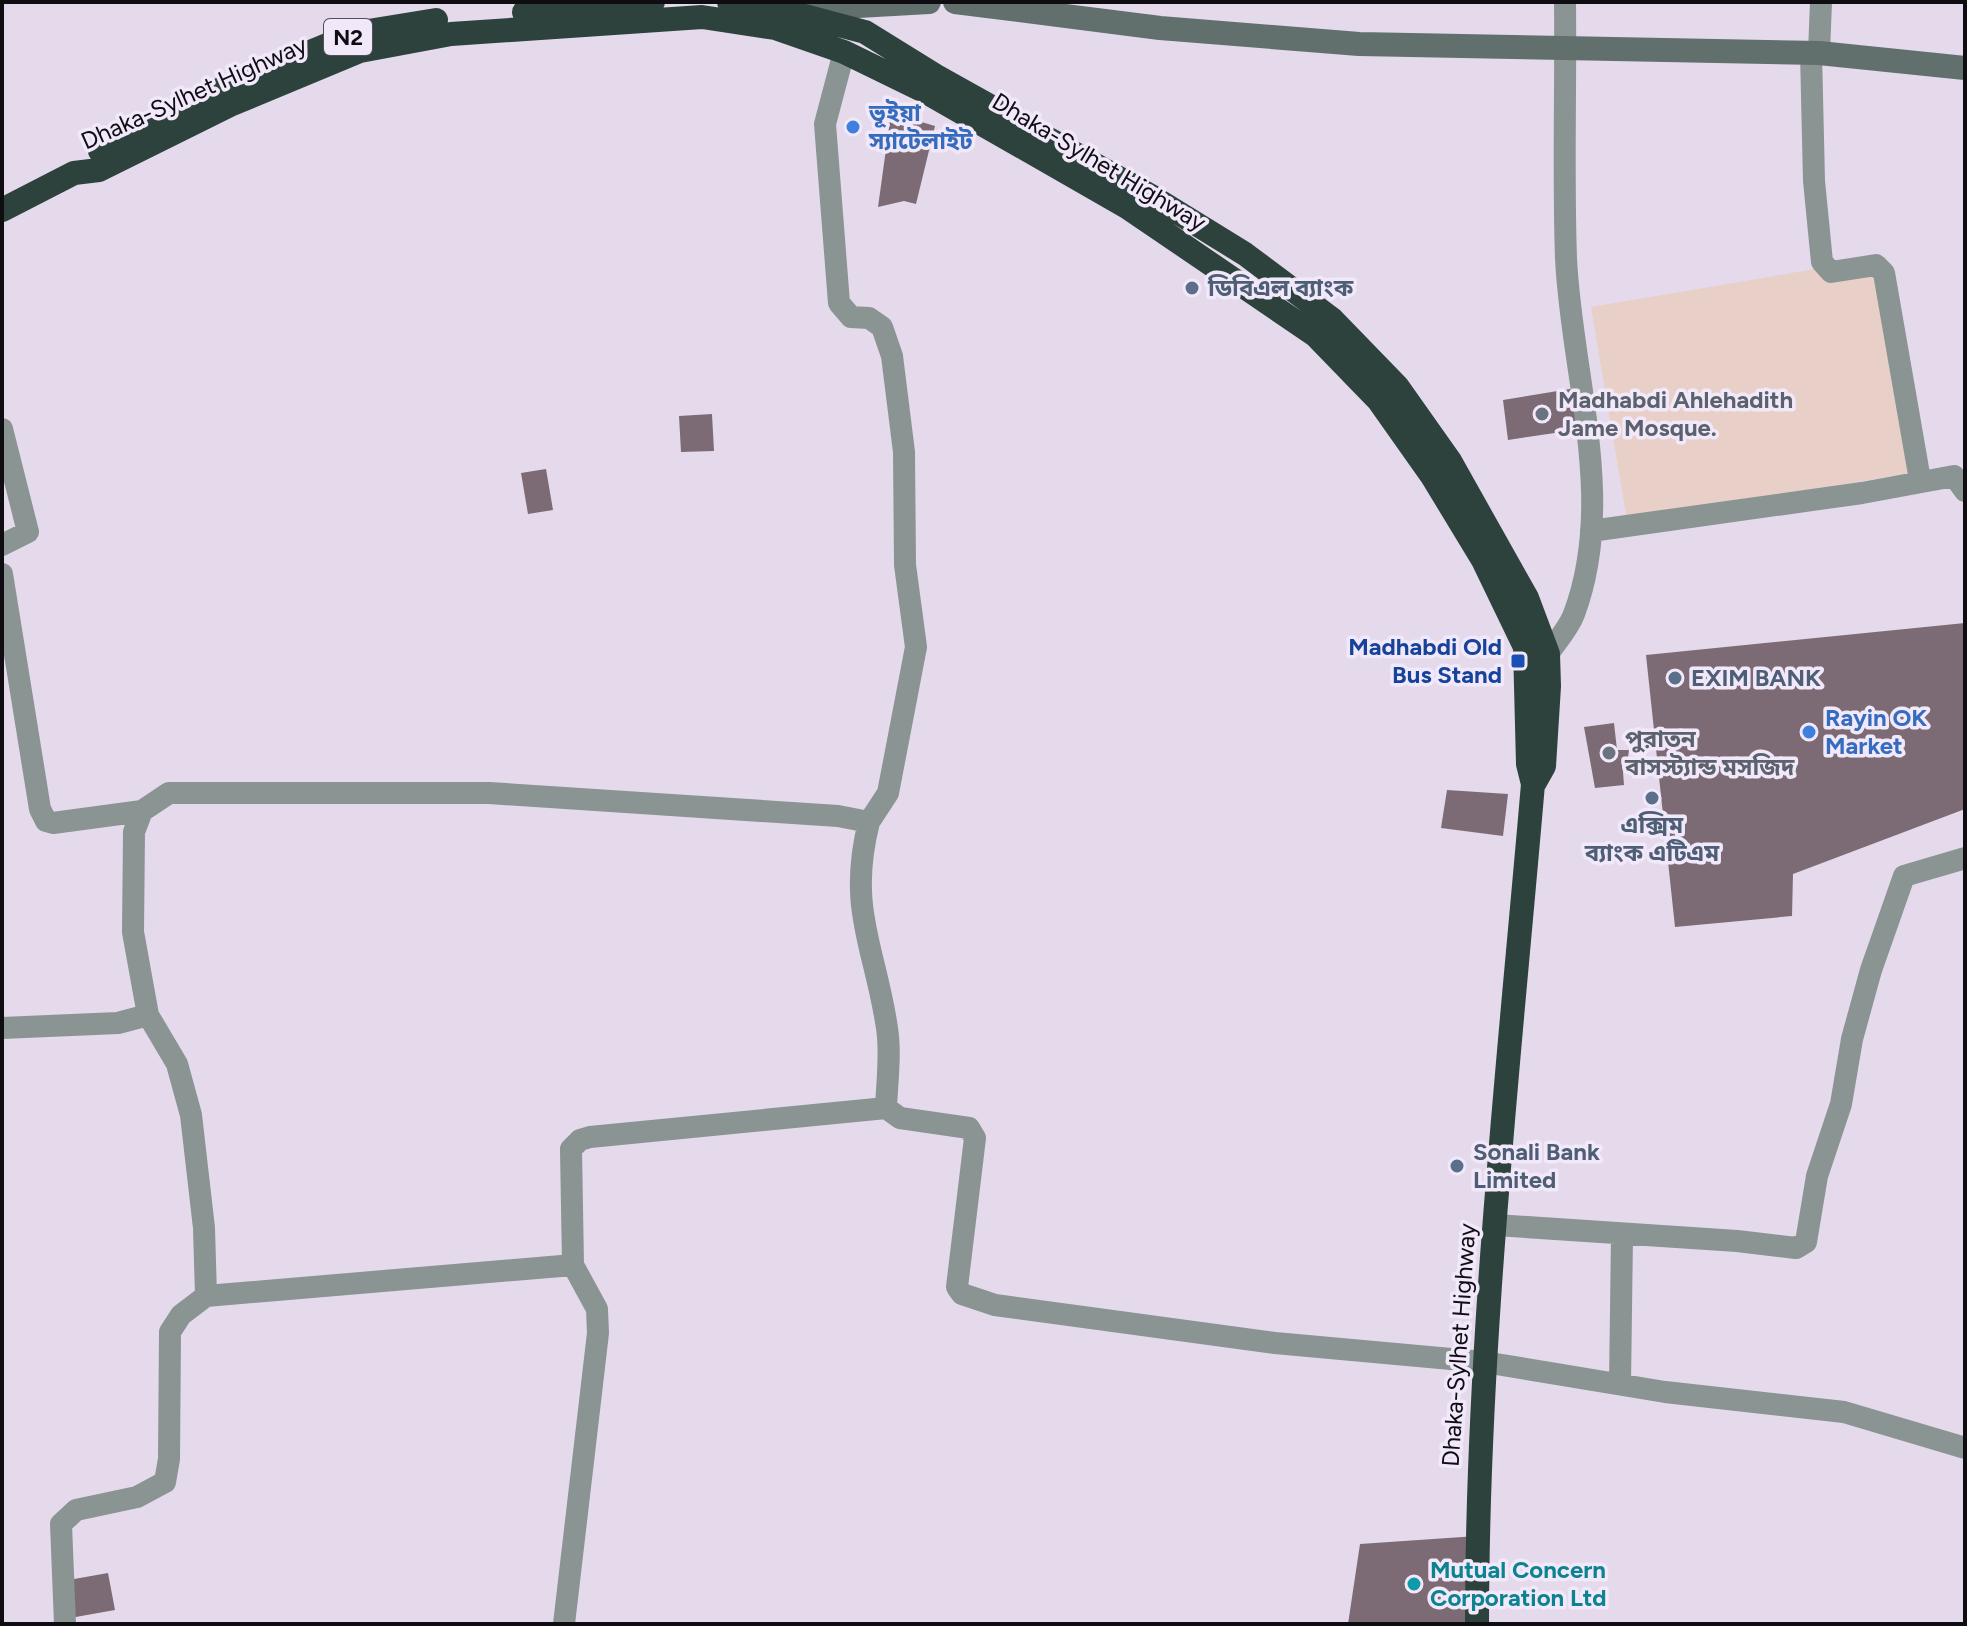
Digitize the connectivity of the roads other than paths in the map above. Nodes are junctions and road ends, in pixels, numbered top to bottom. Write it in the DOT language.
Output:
graph roads {
  1 [pos="653,2"];
  2 [pos="729,2"];
  3 [pos="929,2"];
  4 [pos="955,2"];
  5 [pos="1565,2"];
  6 [pos="1821,2"];
  7 [pos="782,6"];
  8 [pos="1565,48"];
  9 [pos="844,52"];
  10 [pos="1815,53"];
  11 [pos="1965,68"];
  12 [pos="74,173"];
  13 [pos="2,210"];
  14 [pos="2,429"];
  15 [pos="1920,480"];
  16 [pos="1965,491"];
  17 [pos="1591,531"];
  18 [pos="2,545"];
  19 [pos="2,574"];
  20 [pos="1548,654"];
  21 [pos="1533,784"];
  22 [pos="142,811"];
  23 [pos="869,822"];
  24 [pos="1965,858"];
  25 [pos="148,1015"];
  26 [pos="2,1028"];
  27 [pos="886,1108"];
  28 [pos="1496,1225"];
  29 [pos="1622,1236"];
  30 [pos="573,1265"];
  31 [pos="206,1296"];
  32 [pos="1484,1362"];
  33 [pos="1620,1384"];
  34 [pos="1965,1448"];
  35 [pos="65,1624"];
  36 [pos="564,1624"];
  37 [pos="1477,1624"];
  1 -- 12 [label="highway, Dhaka-Sylhet Highway / N2"];
  2 -- 7 [label="highway, Dhaka-Sylhet Highway / N2"];
  3 -- 7 [label="street"];
  4 -- 8 [label="street"];
  5 -- 8 [label="street"];
  6 -- 10 [label="street"];
  7 -- 20 [label="highway, Dhaka-Sylhet Highway / N2"];
  8 -- 10 [label="street"];
  8 -- 17 [label="street"];
  9 -- 12 [label="highway, Dhaka-Sylhet Highway / N2"];
  9 -- 21 [label="highway, Dhaka-Sylhet Highway / N2"];
  9 -- 23 [label="street"];
  10 -- 11 [label="street"];
  10 -- 15 [label="street"];
  12 -- 13 [label="highway, Dhaka-Sylhet Highway / N2"];
  14 -- 18 [label="street"];
  15 -- 16 [label="street"];
  15 -- 17 [label="street"];
  17 -- 20 [label="street"];
  19 -- 22 [label="street"];
  20 -- 21 [label="highway, Dhaka-Sylhet Highway / N2"];
  21 -- 28 [label="highway, Dhaka-Sylhet Highway / N2"];
  22 -- 23 [label="street"];
  22 -- 25 [label="street"];
  23 -- 27 [label="street"];
  24 -- 29 [label="street"];
  25 -- 26 [label="street"];
  25 -- 31 [label="street"];
  27 -- 30 [label="street"];
  27 -- 32 [label="street"];
  28 -- 29 [label="street"];
  28 -- 32 [label="highway, Dhaka-Sylhet Highway / N2"];
  29 -- 33 [label="street"];
  30 -- 31 [label="street"];
  30 -- 36 [label="street"];
  31 -- 35 [label="street"];
  32 -- 33 [label="street"];
  32 -- 37 [label="highway, Dhaka-Sylhet Highway / N2"];
  33 -- 34 [label="street"];
}
